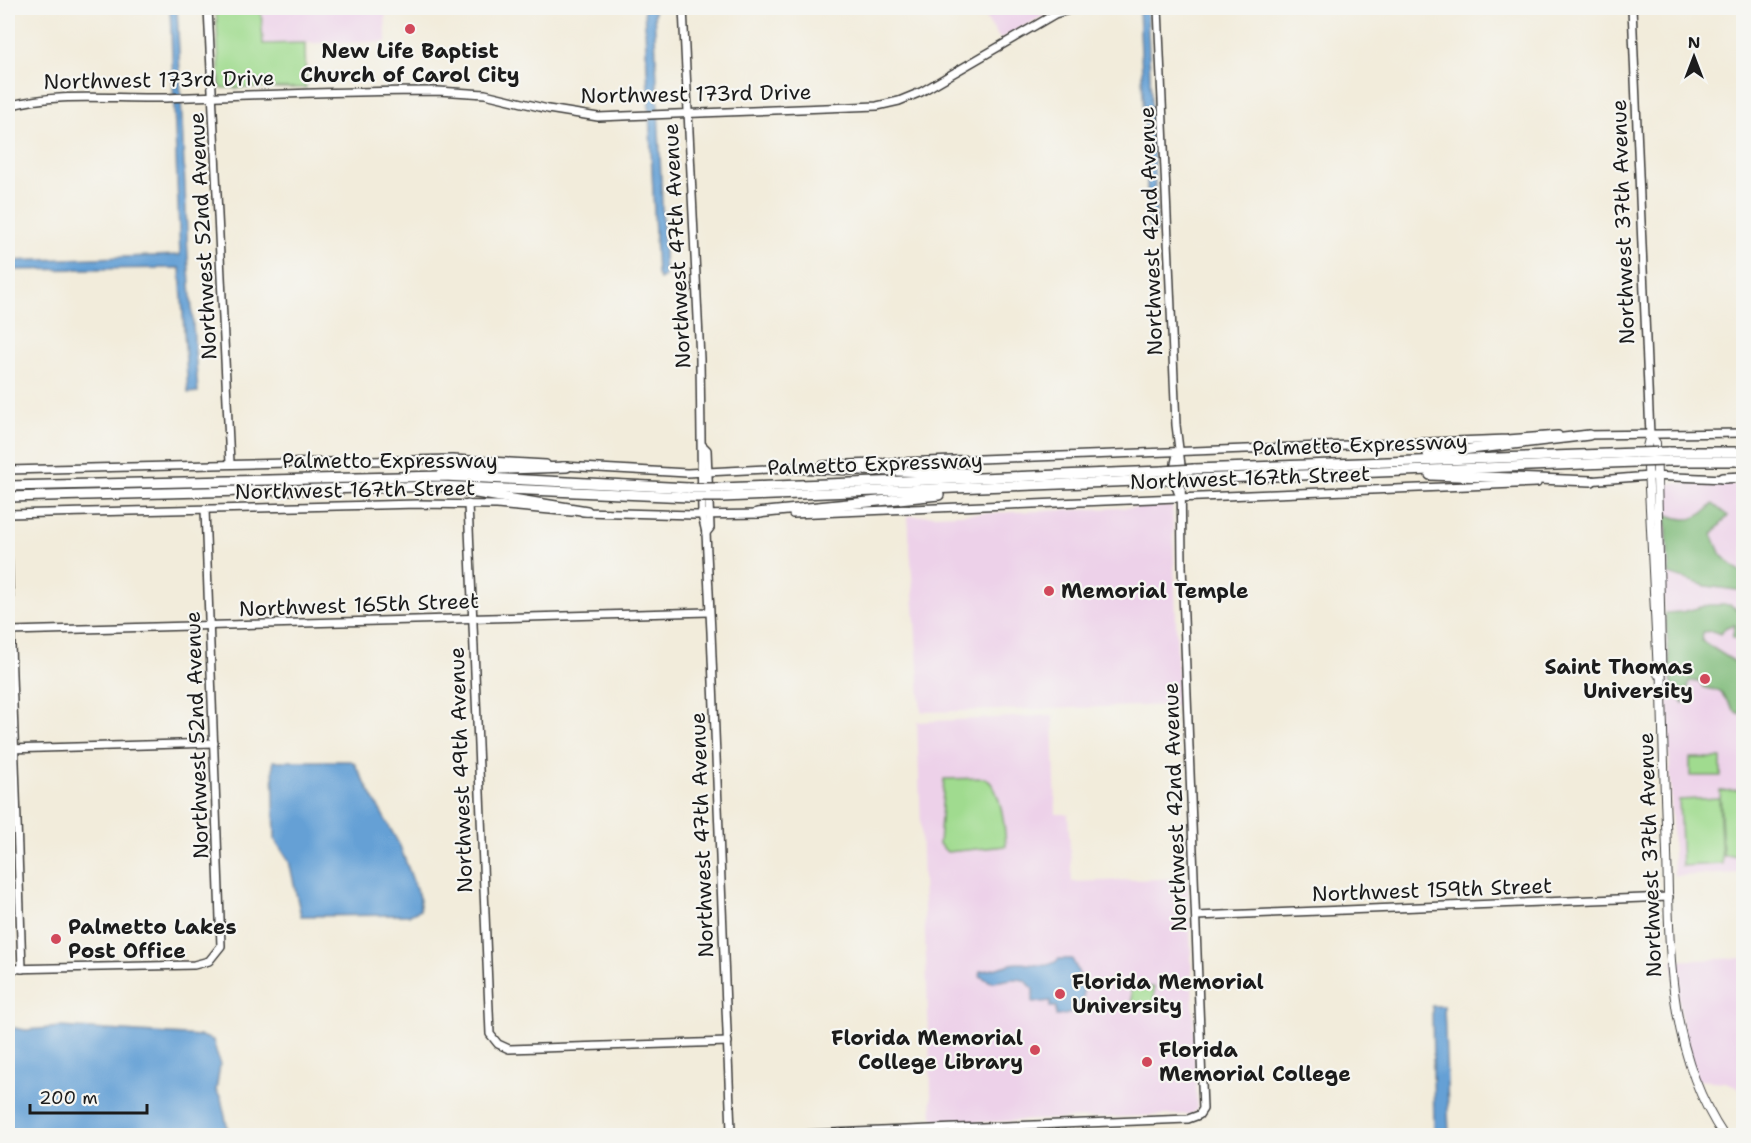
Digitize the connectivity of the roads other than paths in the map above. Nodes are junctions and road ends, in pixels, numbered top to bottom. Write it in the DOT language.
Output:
graph roads {
  1 [pos="208,8"];
  2 [pos="683,8"];
  3 [pos="1076,8"];
  4 [pos="1158,8"];
  5 [pos="1632,8"];
  6 [pos="213,96"];
  7 [pos="8,106"];
  8 [pos="688,114"];
  9 [pos="1743,433"];
  10 [pos="1589,435"];
  11 [pos="1650,435"];
  12 [pos="1178,452"];
  13 [pos="1743,452"];
  14 [pos="1636,457"];
  15 [pos="1668,457"];
  16 [pos="1743,461"];
  17 [pos="1360,463"];
  18 [pos="230,464"];
  19 [pos="567,466"];
  20 [pos="786,468"];
  21 [pos="8,470"];
  22 [pos="1389,471"];
  23 [pos="705,473"];
  24 [pos="1195,474"];
  25 [pos="1163,475"];
  26 [pos="1653,476"];
  27 [pos="367,477"];
  28 [pos="1007,477"];
  29 [pos="1722,478"];
  30 [pos="1743,478"];
  31 [pos="1592,481"];
  32 [pos="8,486"];
  33 [pos="438,486"];
  34 [pos="1016,486"];
  35 [pos="689,493"];
  36 [pos="722,493"];
  37 [pos="52,495"];
  38 [pos="8,496"];
  39 [pos="1180,497"];
  40 [pos="8,501"];
  41 [pos="468,504"];
  42 [pos="205,509"];
  43 [pos="587,512"];
  44 [pos="757,513"];
  45 [pos="8,514"];
  46 [pos="706,514"];
  47 [pos="8,557"];
  48 [pos="708,591"];
  49 [pos="694,612"];
  50 [pos="710,612"];
  51 [pos="472,619"];
  52 [pos="210,626"];
  53 [pos="10,631"];
  54 [pos="214,744"];
  55 [pos="11,749"];
  56 [pos="1669,897"];
  57 [pos="1196,916"];
  58 [pos="8,969"];
  59 [pos="22,969"];
  60 [pos="728,1042"];
  61 [pos="734,1135"];
  62 [pos="753,1136"];
  63 [pos="1724,1136"];
  1 -- 6 [label="street, Northwest 52nd Avenue"];
  2 -- 8 [label="street, Northwest 47th Avenue"];
  3 -- 8 [label="street, Northwest 173rd Drive"];
  4 -- 12 [label="street, Northwest 42nd Avenue"];
  5 -- 11 [label="street, Northwest 37th Avenue"];
  6 -- 7 [label="street, Northwest 173rd Drive"];
  6 -- 8 [label="street, Northwest 173rd Drive"];
  6 -- 18 [label="street, Northwest 52nd Avenue"];
  8 -- 23 [label="street, Northwest 47th Avenue"];
  9 -- 11 [label="street, Northwest 167th Street"];
  10 -- 11 [label="street, Northwest 167th Street"];
  10 -- 12 [label="street, Northwest 167th Street"];
  10 -- 17 [label="highway"];
  11 -- 26 [label="main road, Northwest 37th Avenue"];
  12 -- 20 [label="street, Northwest 167th Street"];
  12 -- 39 [label="street, Northwest 42nd Avenue"];
  13 -- 15 [label="highway, Palmetto Expressway"];
  14 -- 15 [label="highway, Palmetto Expressway, bridge"];
  14 -- 17 [label="highway, Palmetto Expressway"];
  14 -- 22 [label="highway, Palmetto Expressway"];
  15 -- 16 [label="highway, Palmetto Expressway"];
  17 -- 24 [label="highway, Palmetto Expressway"];
  18 -- 19 [label="street, Northwest 167th Street"];
  18 -- 21 [label="street, Northwest 167th Street"];
  19 -- 23 [label="street, Northwest 167th Street"];
  19 -- 27 [label="highway"];
  20 -- 23 [label="street, Northwest 167th Street"];
  20 -- 28 [label="highway"];
  22 -- 24 [label="highway, Palmetto Expressway"];
  22 -- 31 [label="highway"];
  23 -- 46 [label="street, Northwest 47th Avenue"];
  24 -- 25 [label="highway, Palmetto Expressway, bridge"];
  25 -- 28 [label="highway, Palmetto Expressway"];
  25 -- 34 [label="highway, Palmetto Expressway"];
  26 -- 29 [label="street, Northwest 167th Street"];
  26 -- 31 [label="street, Northwest 167th Street"];
  26 -- 56 [label="main road, Northwest 37th Avenue"];
  27 -- 32 [label="highway, Palmetto Expressway"];
  27 -- 35 [label="highway, Palmetto Expressway"];
  28 -- 36 [label="highway, Palmetto Expressway"];
  29 -- 30 [label="highway"];
  31 -- 39 [label="street, Northwest 167th Street"];
  33 -- 35 [label="highway, Palmetto Expressway"];
  33 -- 37 [label="highway, Palmetto Expressway"];
  33 -- 43 [label="highway"];
  34 -- 36 [label="highway, Palmetto Expressway"];
  34 -- 44 [label="highway"];
  35 -- 36 [label="highway, Palmetto Expressway, bridge"];
  37 -- 38 [label="highway, Palmetto Expressway"];
  37 -- 40 [label="highway"];
  39 -- 44 [label="street, Northwest 167th Street"];
  39 -- 57 [label="street, Northwest 42nd Avenue"];
  41 -- 42 [label="street, Northwest 167th Street"];
  41 -- 43 [label="street, Northwest 167th Street"];
  41 -- 51 [label="street, Northwest 49th Avenue"];
  42 -- 45 [label="street, Northwest 167th Street"];
  42 -- 52 [label="street, Northwest 52nd Avenue"];
  43 -- 46 [label="street, Northwest 167th Street"];
  44 -- 46 [label="street, Northwest 167th Street"];
  46 -- 48 [label="street, Northwest 47th Avenue"];
  47 -- 53 [label="street"];
  48 -- 49 [label="street"];
  48 -- 50 [label="street, Northwest 47th Avenue"];
  49 -- 50 [label="street, Northwest 165th Street"];
  49 -- 51 [label="street, Northwest 165th Street"];
  50 -- 60 [label="street, Northwest 47th Avenue"];
  51 -- 52 [label="street, Northwest 165th Street"];
  51 -- 60 [label="street, Northwest 49th Avenue"];
  52 -- 53 [label="street, Northwest 165th Street"];
  52 -- 54 [label="street, Northwest 52nd Avenue"];
  53 -- 55 [label="street"];
  54 -- 55 [label="street"];
  54 -- 59 [label="street, Northwest 52nd Avenue"];
  55 -- 59 [label="street"];
  56 -- 57 [label="street, Northwest 159th Street"];
  56 -- 63 [label="main road, Northwest 37th Avenue"];
  57 -- 62 [label="street, Northwest 42nd Avenue"];
  58 -- 59 [label="street"];
  60 -- 61 [label="street, Northwest 47th Avenue"];
}
